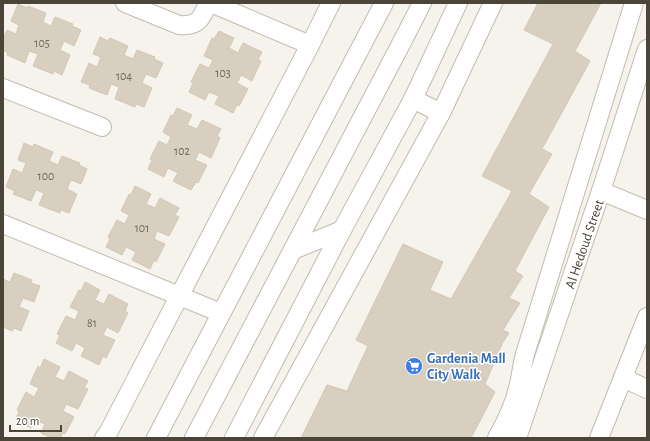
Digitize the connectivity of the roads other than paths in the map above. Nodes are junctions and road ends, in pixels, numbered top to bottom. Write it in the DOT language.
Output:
graph roads {
  1 [pos="125,3"];
  2 [pos="209,3"];
  3 [pos="331,3"];
  4 [pos="384,3"];
  5 [pos="422,3"];
  6 [pos="458,3"];
  7 [pos="493,3"];
  8 [pos="634,3"];
  9 [pos="310,45"];
  10 [pos="647,48"];
  11 [pos="3,88"];
  12 [pos="413,99"];
  13 [pos="441,113"];
  14 [pos="102,127"];
  15 [pos="602,191"];
  16 [pos="647,210"];
  17 [pos="3,224"];
  18 [pos="342,230"];
  19 [pos="293,250"];
  20 [pos="180,296"];
  21 [pos="221,313"];
  22 [pos="647,317"];
  23 [pos="623,378"];
  24 [pos="647,389"];
  25 [pos="104,438"];
  26 [pos="156,438"];
  27 [pos="194,438"];
  28 [pos="234,438"];
  29 [pos="263,438"];
  30 [pos="497,438"];
  31 [pos="517,438"];
  32 [pos="599,438"];
  1 -- 2 [label="street"];
  2 -- 9 [label="street"];
  3 -- 9 [label="street"];
  4 -- 21 [label="street"];
  5 -- 19 [label="street"];
  6 -- 12 [label="street"];
  7 -- 13 [label="street"];
  8 -- 30 [label="street"];
  9 -- 20 [label="street"];
  10 -- 15 [label="street, Al Hedoud Street"];
  11 -- 14 [label="street"];
  12 -- 13 [label="street"];
  12 -- 18 [label="street"];
  13 -- 29 [label="street"];
  15 -- 16 [label="street"];
  15 -- 31 [label="street, Al Hedoud Street"];
  17 -- 20 [label="street"];
  18 -- 19 [label="street"];
  18 -- 28 [label="street"];
  19 -- 27 [label="street"];
  20 -- 21 [label="street"];
  20 -- 25 [label="street"];
  21 -- 26 [label="street"];
  22 -- 23 [label="street"];
  23 -- 24 [label="street"];
  23 -- 32 [label="street"];
}
